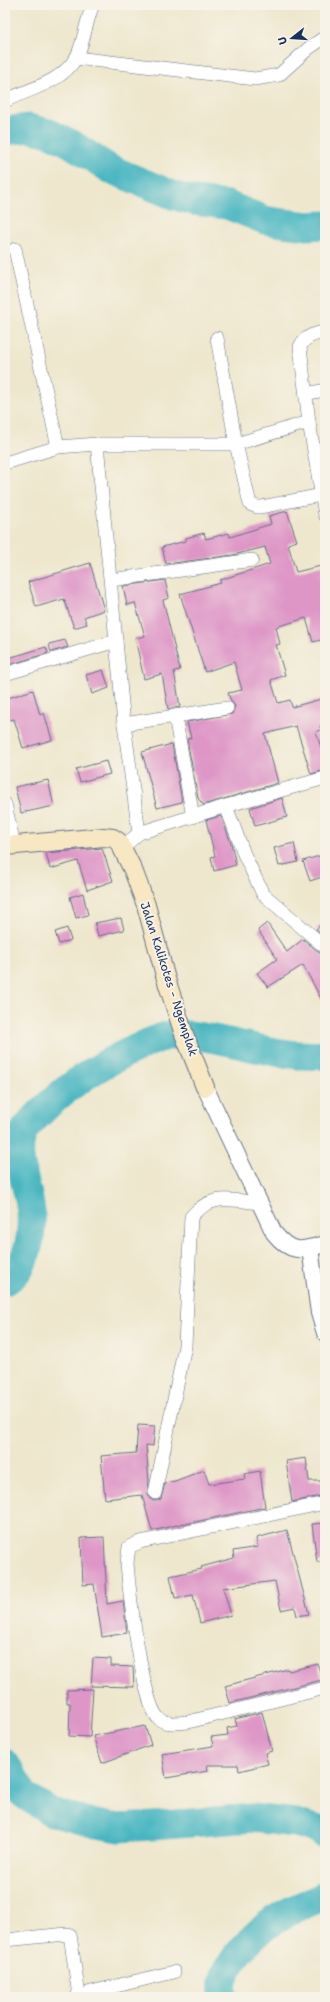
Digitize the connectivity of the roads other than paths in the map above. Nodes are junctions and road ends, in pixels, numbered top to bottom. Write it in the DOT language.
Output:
graph roads {
  1 [pos="93,5"];
  2 [pos="325,37"];
  3 [pos="76,58"];
  4 [pos="5,101"];
  5 [pos="15,249"];
  6 [pos="325,332"];
  7 [pos="217,338"];
  8 [pos="325,390"];
  9 [pos="305,394"];
  10 [pos="309,422"];
  11 [pos="97,444"];
  12 [pos="236,444"];
  13 [pos="58,447"];
  14 [pos="5,463"];
  15 [pos="321,495"];
  16 [pos="325,515"];
  17 [pos="252,560"];
  18 [pos="111,580"];
  19 [pos="116,641"];
  20 [pos="5,674"];
  21 [pos="227,708"];
  22 [pos="175,716"];
  23 [pos="124,724"];
  24 [pos="325,778"];
  25 [pos="5,804"];
  26 [pos="226,806"];
  27 [pos="193,817"];
  28 [pos="139,833"];
  29 [pos="10,845"];
  30 [pos="123,847"];
  31 [pos="325,947"];
  32 [pos="205,1087"];
  33 [pos="259,1203"];
  34 [pos="318,1246"];
  35 [pos="325,1333"];
  36 [pos="155,1492"];
  37 [pos="325,1503"];
  38 [pos="325,1688"];
  39 [pos="5,1940"];
  40 [pos="174,1972"];
  41 [pos="79,1996"];
  1 -- 3 [label="street"];
  2 -- 3 [label="street"];
  3 -- 4 [label="street"];
  5 -- 13 [label="street"];
  6 -- 9 [label="street"];
  7 -- 12 [label="street"];
  8 -- 9 [label="street"];
  9 -- 10 [label="street"];
  10 -- 12 [label="street"];
  10 -- 15 [label="street"];
  11 -- 12 [label="street"];
  11 -- 13 [label="street"];
  11 -- 18 [label="street"];
  12 -- 15 [label="street"];
  13 -- 14 [label="street"];
  15 -- 16 [label="street"];
  17 -- 18 [label="street"];
  18 -- 19 [label="street"];
  19 -- 20 [label="street"];
  19 -- 23 [label="street"];
  21 -- 22 [label="street"];
  22 -- 23 [label="street"];
  22 -- 27 [label="street"];
  23 -- 28 [label="street"];
  24 -- 26 [label="street"];
  25 -- 29 [label="street"];
  26 -- 27 [label="street"];
  26 -- 31 [label="street"];
  27 -- 28 [label="street"];
  28 -- 30 [label="street"];
  29 -- 30 [label="main road"];
  30 -- 32 [label="main road, Jalan Kalikotes - Ngemplak"];
  32 -- 33 [label="street, Jalan Kalikotes - Ngemplak"];
  33 -- 34 [label="street, Jalan Kalikotes - Ngemplak"];
  33 -- 36 [label="street"];
  34 -- 35 [label="street"];
  37 -- 38 [label="street"];
  39 -- 41 [label="street"];
  40 -- 41 [label="street"];
}
